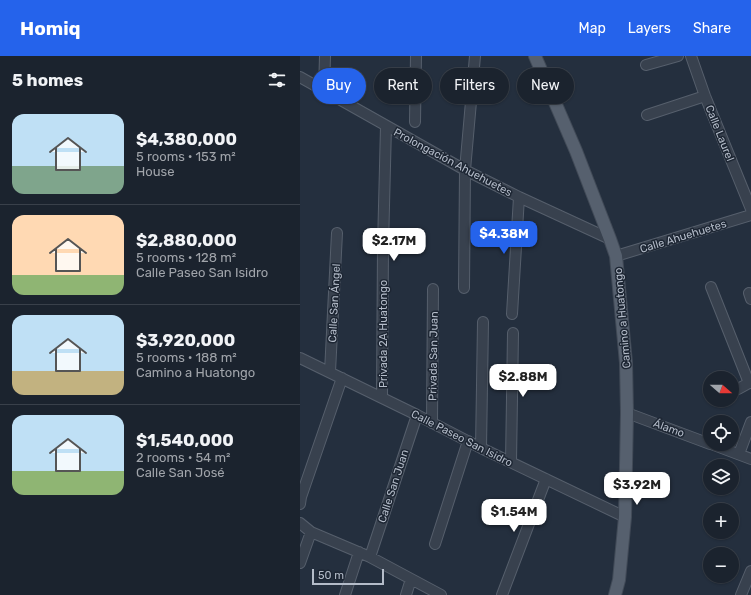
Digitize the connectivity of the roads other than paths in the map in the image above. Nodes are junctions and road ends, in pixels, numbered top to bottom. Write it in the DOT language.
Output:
graph roads {
  1 [pos="325,56"];
  2 [pos="416,56"];
  3 [pos="475,56"];
  4 [pos="535,56"];
  5 [pos="678,56"];
  6 [pos="691,56"];
  7 [pos="646,65"];
  8 [pos="325,68"];
  9 [pos="300,77"];
  10 [pos="312,84"];
  11 [pos="705,96"];
  12 [pos="348,104"];
  13 [pos="647,115"];
  14 [pos="415,122"];
  15 [pos="386,126"];
  16 [pos="465,170"];
  17 [pos="519,197"];
  18 [pos="751,209"];
  19 [pos="751,215"];
  20 [pos="337,233"];
  21 [pos="610,239"];
  22 [pos="616,256"];
  23 [pos="711,287"];
  24 [pos="464,288"];
  25 [pos="433,289"];
  26 [pos="512,314"];
  27 [pos="483,322"];
  28 [pos="513,333"];
  29 [pos="300,358"];
  30 [pos="330,372"];
  31 [pos="342,378"];
  32 [pos="750,383"];
  33 [pos="739,388"];
  34 [pos="382,398"];
  35 [pos="627,413"];
  36 [pos="417,415"];
  37 [pos="751,422"];
  38 [pos="432,423"];
  39 [pos="468,441"];
  40 [pos="703,441"];
  41 [pos="481,448"];
  42 [pos="730,451"];
  43 [pos="739,454"];
  44 [pos="751,459"];
  45 [pos="511,462"];
  46 [pos="546,479"];
  47 [pos="300,504"];
  48 [pos="625,517"];
  49 [pos="301,521"];
  50 [pos="311,532"];
  51 [pos="435,544"];
  52 [pos="359,552"];
  53 [pos="370,557"];
  54 [pos="300,563"];
  55 [pos="751,571"];
  56 [pos="411,578"];
  57 [pos="345,595"];
  58 [pos="406,595"];
  59 [pos="440,595"];
  60 [pos="502,595"];
  61 [pos="616,595"];
  62 [pos="741,595"];
  1 -- 8 [label="street"];
  2 -- 14 [label="street"];
  3 -- 16 [label="street"];
  4 -- 21 [label="main road, Camino a Huatongo"];
  5 -- 7 [label="street"];
  6 -- 11 [label="street, Calle Laurel"];
  9 -- 10 [label="street, Prolongación Ahuehuetes"];
  11 -- 13 [label="street"];
  11 -- 18 [label="street, Calle Laurel"];
  12 -- 15 [label="street, Prolongación Ahuehuetes"];
  15 -- 16 [label="street, Prolongación Ahuehuetes"];
  15 -- 34 [label="street, Privada 2A Huatongo"];
  16 -- 17 [label="street, Prolongación Ahuehuetes"];
  16 -- 24 [label="street"];
  17 -- 21 [label="street, Prolongación Ahuehuetes"];
  17 -- 26 [label="street"];
  19 -- 22 [label="street, Calle Ahuehuetes"];
  20 -- 30 [label="street, Calle San Ángel"];
  21 -- 22 [label="main road, Camino a Huatongo"];
  22 -- 35 [label="main road, Camino a Huatongo"];
  23 -- 32 [label="street"];
  25 -- 38 [label="street, Privada San Juan"];
  27 -- 41 [label="street"];
  28 -- 45 [label="street"];
  29 -- 30 [label="street, Calle Paseo San Isidro"];
  30 -- 31 [label="street, Calle Paseo San Isidro"];
  31 -- 34 [label="street, Calle Paseo San Isidro"];
  31 -- 47 [label="street"];
  32 -- 33 [label="street"];
  34 -- 36 [label="street, Calle Paseo San Isidro"];
  35 -- 40 [label="street, Álamo"];
  35 -- 48 [label="main road, Camino a Huatongo"];
  36 -- 38 [label="street, Calle Paseo San Isidro"];
  36 -- 53 [label="street, Calle San Juan"];
  37 -- 43 [label="street"];
  38 -- 39 [label="street, Calle Paseo San Isidro"];
  39 -- 41 [label="street, Calle Paseo San Isidro"];
  39 -- 51 [label="street"];
  41 -- 45 [label="street, Calle Paseo San Isidro"];
  42 -- 43 [label="street, Álamo"];
  43 -- 44 [label="street, Álamo"];
  45 -- 46 [label="street, Calle Paseo San Isidro"];
  46 -- 48 [label="street, Calle Paseo San Isidro"];
  46 -- 60 [label="street"];
  48 -- 61 [label="main road, Camino a Huatongo"];
  49 -- 50 [label="street"];
  50 -- 52 [label="street"];
  50 -- 54 [label="street"];
  52 -- 53 [label="street"];
  52 -- 57 [label="street"];
  53 -- 56 [label="street"];
  55 -- 62 [label="street"];
  56 -- 58 [label="street"];
  56 -- 59 [label="street"];
}
